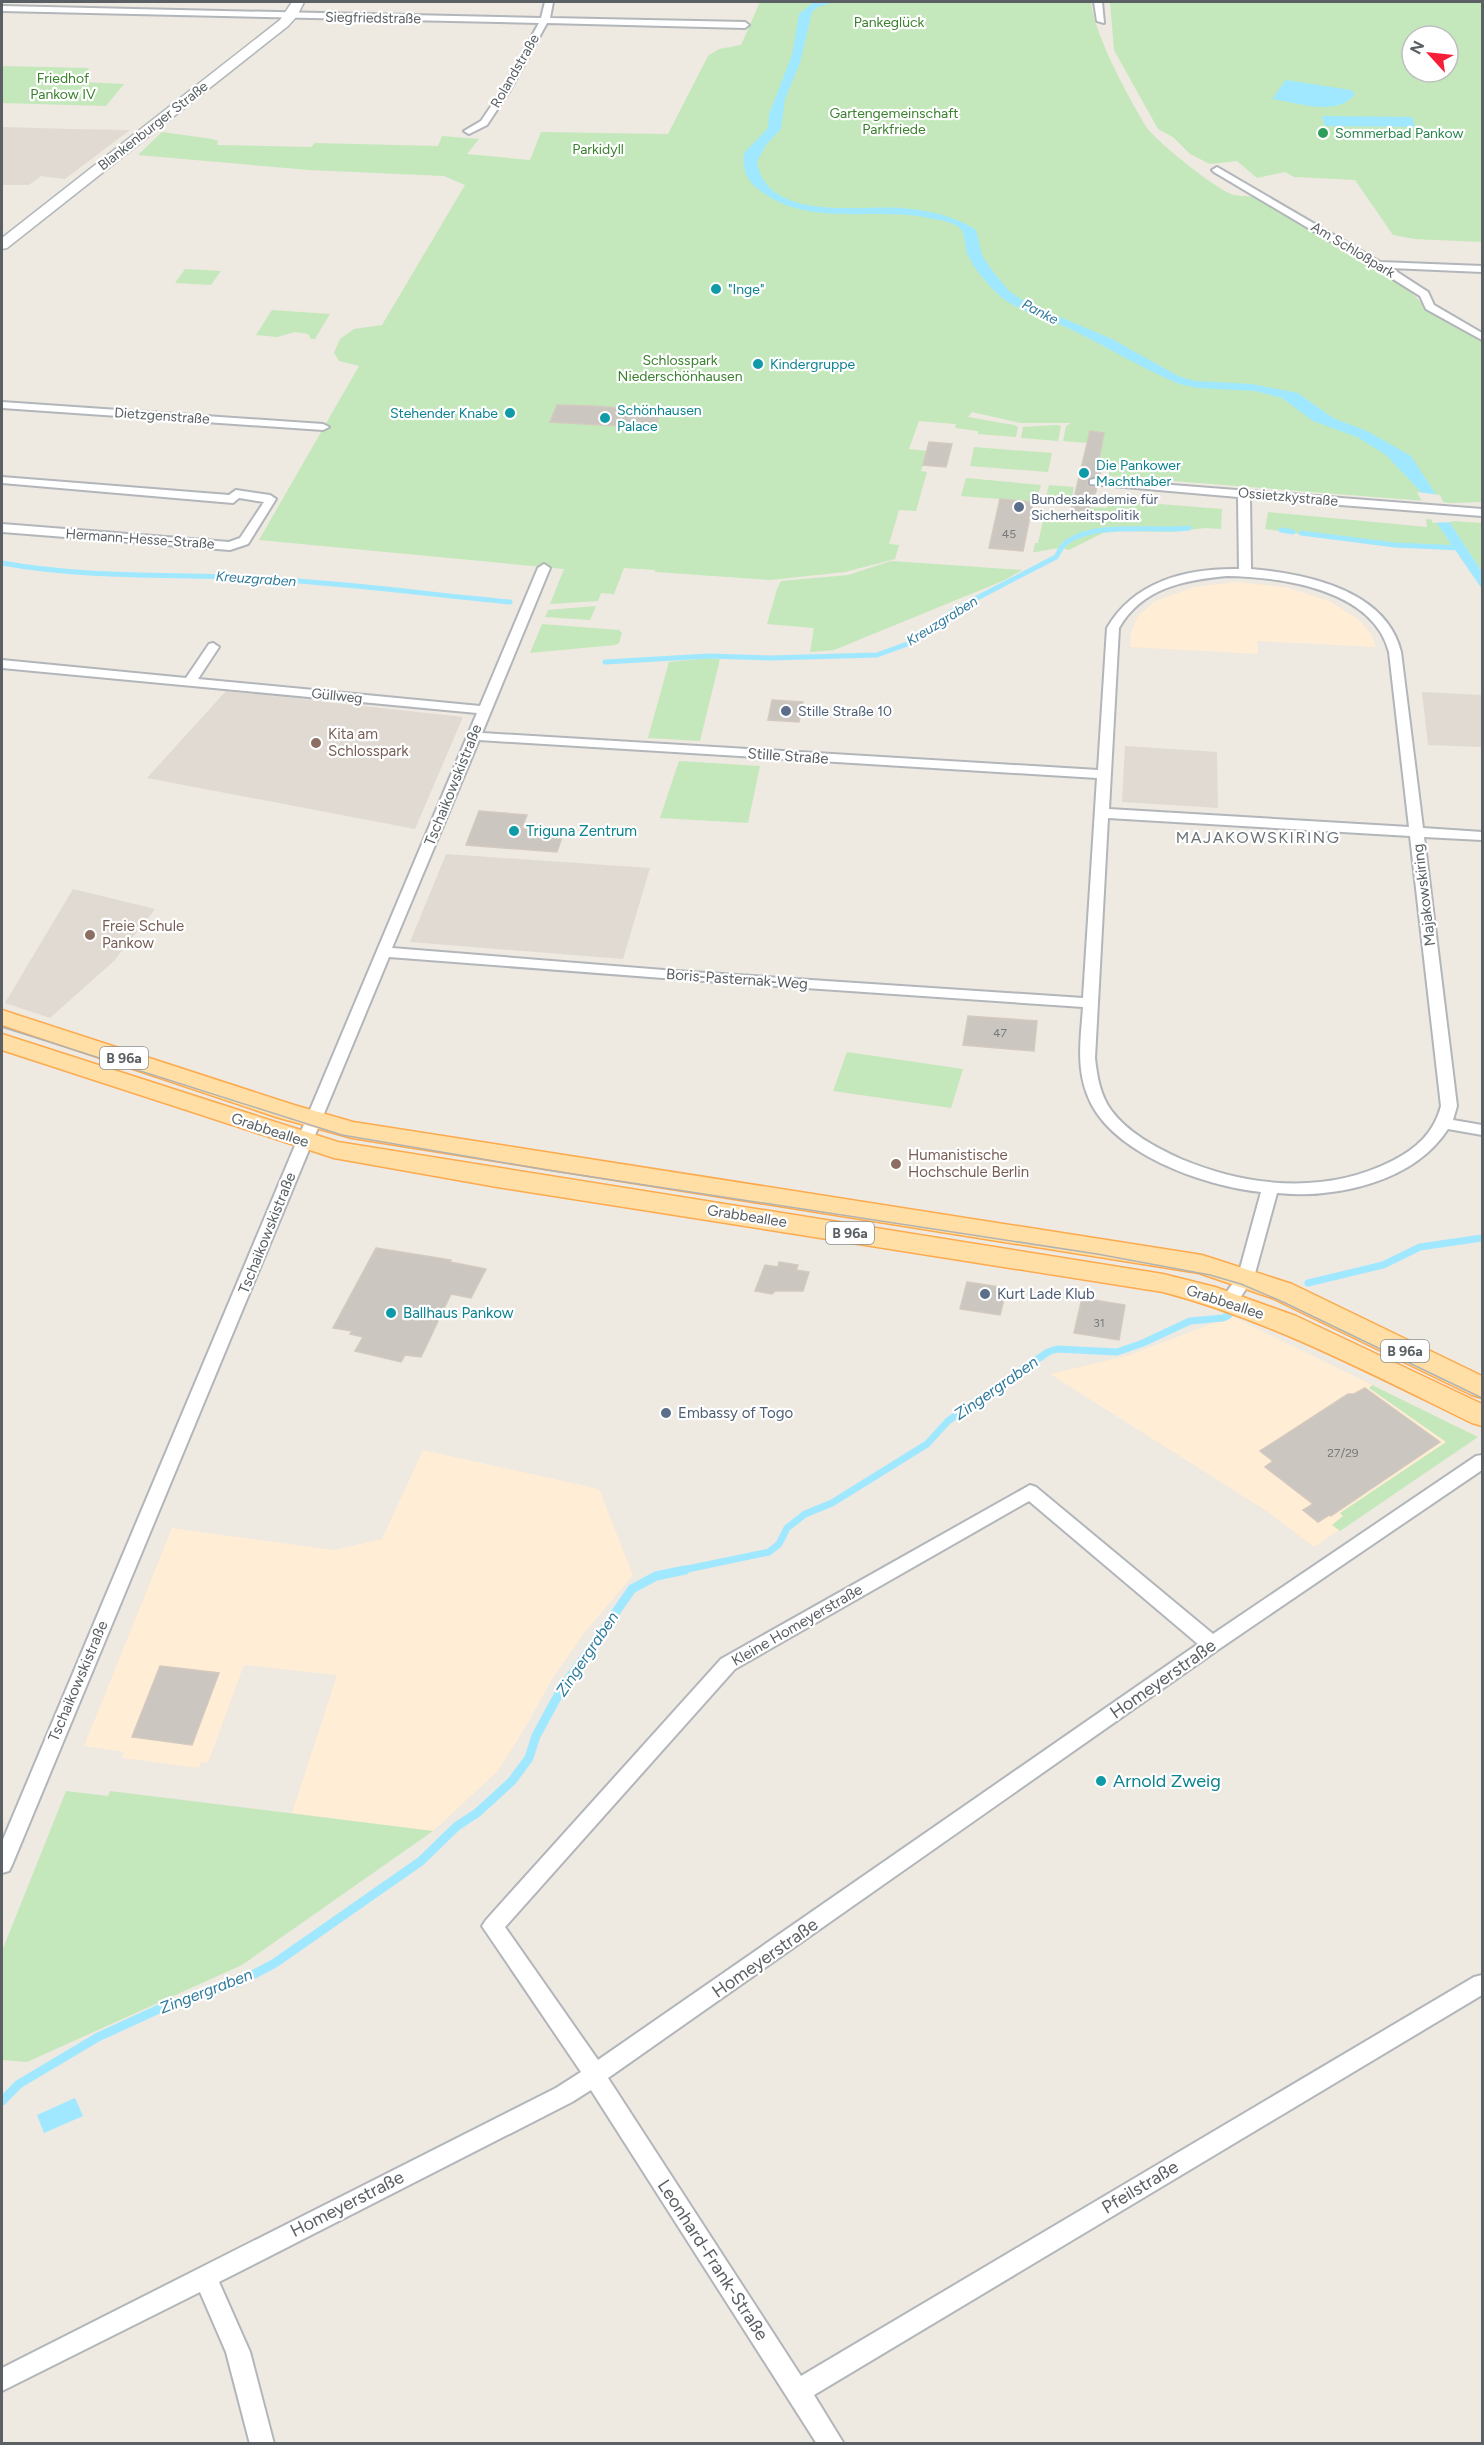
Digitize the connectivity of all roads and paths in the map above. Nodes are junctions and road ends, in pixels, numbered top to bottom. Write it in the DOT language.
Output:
graph roads {
  1 [pos="298,2"];
  2 [pos="549,2"];
  3 [pos="1098,2"];
  4 [pos="2,9"];
  5 [pos="291,16"];
  6 [pos="545,20"];
  7 [pos="1101,21"];
  8 [pos="745,25"];
  9 [pos="469,131"];
  10 [pos="1217,170"];
  11 [pos="2,245"];
  12 [pos="1378,265"];
  13 [pos="1482,269"];
  14 [pos="1482,337"];
  15 [pos="2,405"];
  16 [pos="323,427"];
  17 [pos="2,480"];
  18 [pos="1094,482"];
  19 [pos="1244,493"];
  20 [pos="1482,512"];
  21 [pos="2,528"];
  22 [pos="544,568"];
  23 [pos="1245,572"];
  24 [pos="213,647"];
  25 [pos="2,664"];
  26 [pos="190,681"];
  27 [pos="483,710"];
  28 [pos="473,736"];
  29 [pos="1102,774"];
  30 [pos="1101,813"];
  31 [pos="1417,832"];
  32 [pos="1482,836"];
  33 [pos="384,952"];
  34 [pos="1090,1003"];
  35 [pos="2,1017"];
  36 [pos="2,1042"];
  37 [pos="1445,1123"];
  38 [pos="310,1130"];
  39 [pos="1482,1130"];
  40 [pos="1270,1189"];
  41 [pos="1238,1288"];
  42 [pos="1482,1388"];
  43 [pos="1482,1416"];
  44 [pos="1482,1461"];
  45 [pos="1212,1644"];
  46 [pos="2,1865"];
  47 [pos="1482,1984"];
  48 [pos="595,2075"];
  49 [pos="206,2276"];
  50 [pos="2,2380"];
  51 [pos="798,2391"];
  52 [pos="262,2444"];
  53 [pos="832,2444"];
  1 -- 5 [label="main road, Blankenburger Straße"];
  2 -- 6 [label="street, Rolandstraße"];
  3 -- 7 [label="street"];
  4 -- 5 [label="street, Siegfriedstraße"];
  5 -- 6 [label="street, Siegfriedstraße"];
  5 -- 11 [label="main road, Blankenburger Straße"];
  6 -- 8 [label="street, Siegfriedstraße"];
  6 -- 9 [label="street, Rolandstraße"];
  10 -- 12 [label="street, Am Schloßpark"];
  12 -- 13 [label="street"];
  12 -- 14 [label="street, Am Schloßpark"];
  15 -- 16 [label="street, Dietzgenstraße"];
  17 -- 21 [label="street, Hermann-Hesse-Straße"];
  18 -- 19 [label="street, Ossietzkystraße"];
  19 -- 20 [label="street, Ossietzkystraße"];
  19 -- 23 [label="street"];
  22 -- 27 [label="street, Tschaikowskistraße"];
  23 -- 29 [label="street, Majakowskiring"];
  23 -- 31 [label="street, Majakowskiring"];
  24 -- 26 [label="street"];
  25 -- 26 [label="street, Güllweg"];
  26 -- 27 [label="street, Güllweg"];
  27 -- 28 [label="street, Tschaikowskistraße"];
  28 -- 29 [label="street, Stille Straße"];
  28 -- 33 [label="street, Tschaikowskistraße"];
  29 -- 30 [label="street, Majakowskiring"];
  30 -- 31 [label="street"];
  30 -- 34 [label="street, Majakowskiring"];
  31 -- 32 [label="street"];
  31 -- 37 [label="street, Majakowskiring"];
  33 -- 34 [label="street, Boris-Pasternak-Weg"];
  33 -- 38 [label="street, Tschaikowskistraße"];
  34 -- 40 [label="street, Majakowskiring"];
  35 -- 38 [label="main road, Grabbeallee / B 96a"];
  36 -- 38 [label="main road, Grabbeallee / B 96a"];
  37 -- 39 [label="street"];
  37 -- 40 [label="street, Majakowskiring"];
  38 -- 41 [label="main road, Grabbeallee / B 96a"];
  38 -- 46 [label="street, Tschaikowskistraße"];
  40 -- 41 [label="street"];
  41 -- 42 [label="main road, Grabbeallee / B 96a"];
  41 -- 43 [label="main road, Grabbeallee / B 96a"];
  44 -- 45 [label="street, Homeyerstraße"];
  45 -- 48 [label="street, Homeyerstraße"];
  45 -- 48 [label="street, Kleine Homeyerstraße"];
  47 -- 51 [label="street, Pfeilstraße"];
  48 -- 49 [label="street, Homeyerstraße"];
  48 -- 51 [label="street, Leonhard-Frank-Straße"];
  49 -- 50 [label="street, Homeyerstraße"];
  49 -- 52 [label="street"];
  51 -- 53 [label="street, Leonhard-Frank-Straße"];
}
